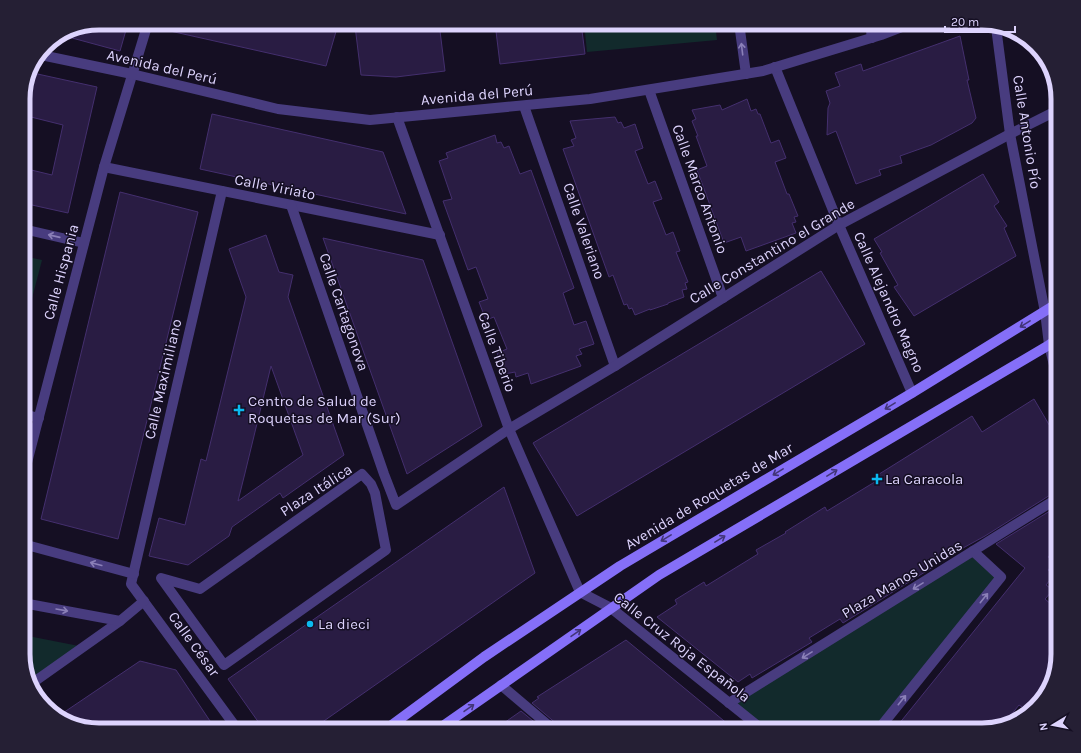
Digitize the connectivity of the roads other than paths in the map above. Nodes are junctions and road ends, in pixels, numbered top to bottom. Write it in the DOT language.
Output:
graph roads {
  1 [pos="146,30"];
  2 [pos="740,30"];
  3 [pos="871,30"];
  4 [pos="893,30"];
  5 [pos="996,32"];
  6 [pos="872,38"];
  7 [pos="45,56"];
  8 [pos="775,67"];
  9 [pos="132,74"];
  10 [pos="746,74"];
  11 [pos="649,90"];
  12 [pos="524,106"];
  13 [pos="1051,114"];
  14 [pos="398,117"];
  15 [pos="1010,134"];
  16 [pos="104,167"];
  17 [pos="222,191"];
  18 [pos="291,205"];
  19 [pos="839,226"];
  20 [pos="30,231"];
  21 [pos="440,235"];
  22 [pos="84,243"];
  23 [pos="724,298"];
  24 [pos="1051,308"];
  25 [pos="1045,312"];
  26 [pos="1049,345"];
  27 [pos="1051,353"];
  28 [pos="615,366"];
  29 [pos="912,393"];
  30 [pos="30,416"];
  31 [pos="39,418"];
  32 [pos="509,429"];
  33 [pos="30,452"];
  34 [pos="1051,502"];
  35 [pos="30,546"];
  36 [pos="973,551"];
  37 [pos="134,574"];
  38 [pos="580,592"];
  39 [pos="144,600"];
  40 [pos="30,604"];
  41 [pos="611,608"];
  42 [pos="120,621"];
  43 [pos="224,665"];
  44 [pos="35,681"];
  45 [pos="501,686"];
  46 [pos="729,703"];
  47 [pos="233,723"];
  48 [pos="394,723"];
  49 [pos="447,723"];
  50 [pos="546,723"];
  51 [pos="754,723"];
  52 [pos="884,723"];
  1 -- 9 [label="street, Calle Hispania"];
  10 -- 2 [label="street, one-way"];
  3 -- 6 [label="street"];
  4 -- 6 [label="street, Avenida del Perú"];
  5 -- 15 [label="street, Calle Antonio Pío"];
  6 -- 8 [label="street, Avenida del Perú"];
  7 -- 9 [label="street, Avenida del Perú"];
  8 -- 10 [label="street, Avenida del Perú"];
  8 -- 19 [label="street, Calle Alejandro Magno"];
  9 -- 14 [label="street, Avenida del Perú"];
  9 -- 16 [label="street, Calle Hispania"];
  10 -- 11 [label="street, Avenida del Perú"];
  11 -- 12 [label="street, Avenida del Perú"];
  11 -- 23 [label="street, Calle Marco Antonio"];
  12 -- 14 [label="street, Avenida del Perú"];
  12 -- 28 [label="street, Calle Valeriano"];
  13 -- 15 [label="street, Calle Constantino el Grande"];
  14 -- 21 [label="street, Calle Tiberio"];
  15 -- 19 [label="street, Calle Constantino el Grande"];
  15 -- 25 [label="street, Calle Antonio Pío"];
  16 -- 17 [label="street, Calle Viriato"];
  16 -- 22 [label="street, Calle Hispania"];
  17 -- 18 [label="street, Calle Viriato"];
  17 -- 37 [label="street, Calle Maximiliano"];
  18 -- 21 [label="street, Calle Viriato"];
  18 -- 32 [label="street, Calle Cartagonova"];
  19 -- 23 [label="street, Calle Constantino el Grande"];
  19 -- 29 [label="street, Calle Alejandro Magno"];
  22 -- 20 [label="street, one-way"];
  21 -- 32 [label="street, Calle Tiberio"];
  22 -- 31 [label="street, Calle Hispania"];
  23 -- 28 [label="street, Calle Constantino el Grande"];
  24 -- 25 [label="main road, Avenida de Roquetas de Mar"];
  25 -- 26 [label="street, Calle Antonio Pío"];
  25 -- 29 [label="main road, Avenida de Roquetas de Mar, one-way"];
  26 -- 27 [label="street, Calle Antonio Pío"];
  41 -- 26 [label="main road, one-way"];
  28 -- 32 [label="street, Calle Constantino el Grande"];
  29 -- 38 [label="main road, Avenida de Roquetas de Mar, one-way"];
  30 -- 31 [label="street"];
  31 -- 33 [label="street, Calle Hispania"];
  32 -- 38 [label="street, Calle Tiberio"];
  34 -- 36 [label="street"];
  37 -- 35 [label="street, one-way"];
  36 -- 46 [label="street, Plaza Manos Unidas, one-way"];
  52 -- 36 [label="street, Plaza Manos Unidas, one-way"];
  37 -- 39 [label="street, Calle César"];
  38 -- 41 [label="street, Calle Cruz Roja Española"];
  38 -- 48 [label="main road, Avenida de Roquetas de Mar"];
  39 -- 42 [label="street"];
  39 -- 47 [label="street, Calle César"];
  40 -- 42 [label="street, one-way"];
  45 -- 41 [label="main road, one-way"];
  41 -- 46 [label="street, Calle Cruz Roja Española"];
  42 -- 44 [label="street"];
  43 -- 43 [label="street, Plaza Itálica"];
  49 -- 45 [label="main road, one-way"];
  45 -- 50 [label="street"];
  46 -- 51 [label="street, Calle Cruz Roja Española"];
}
